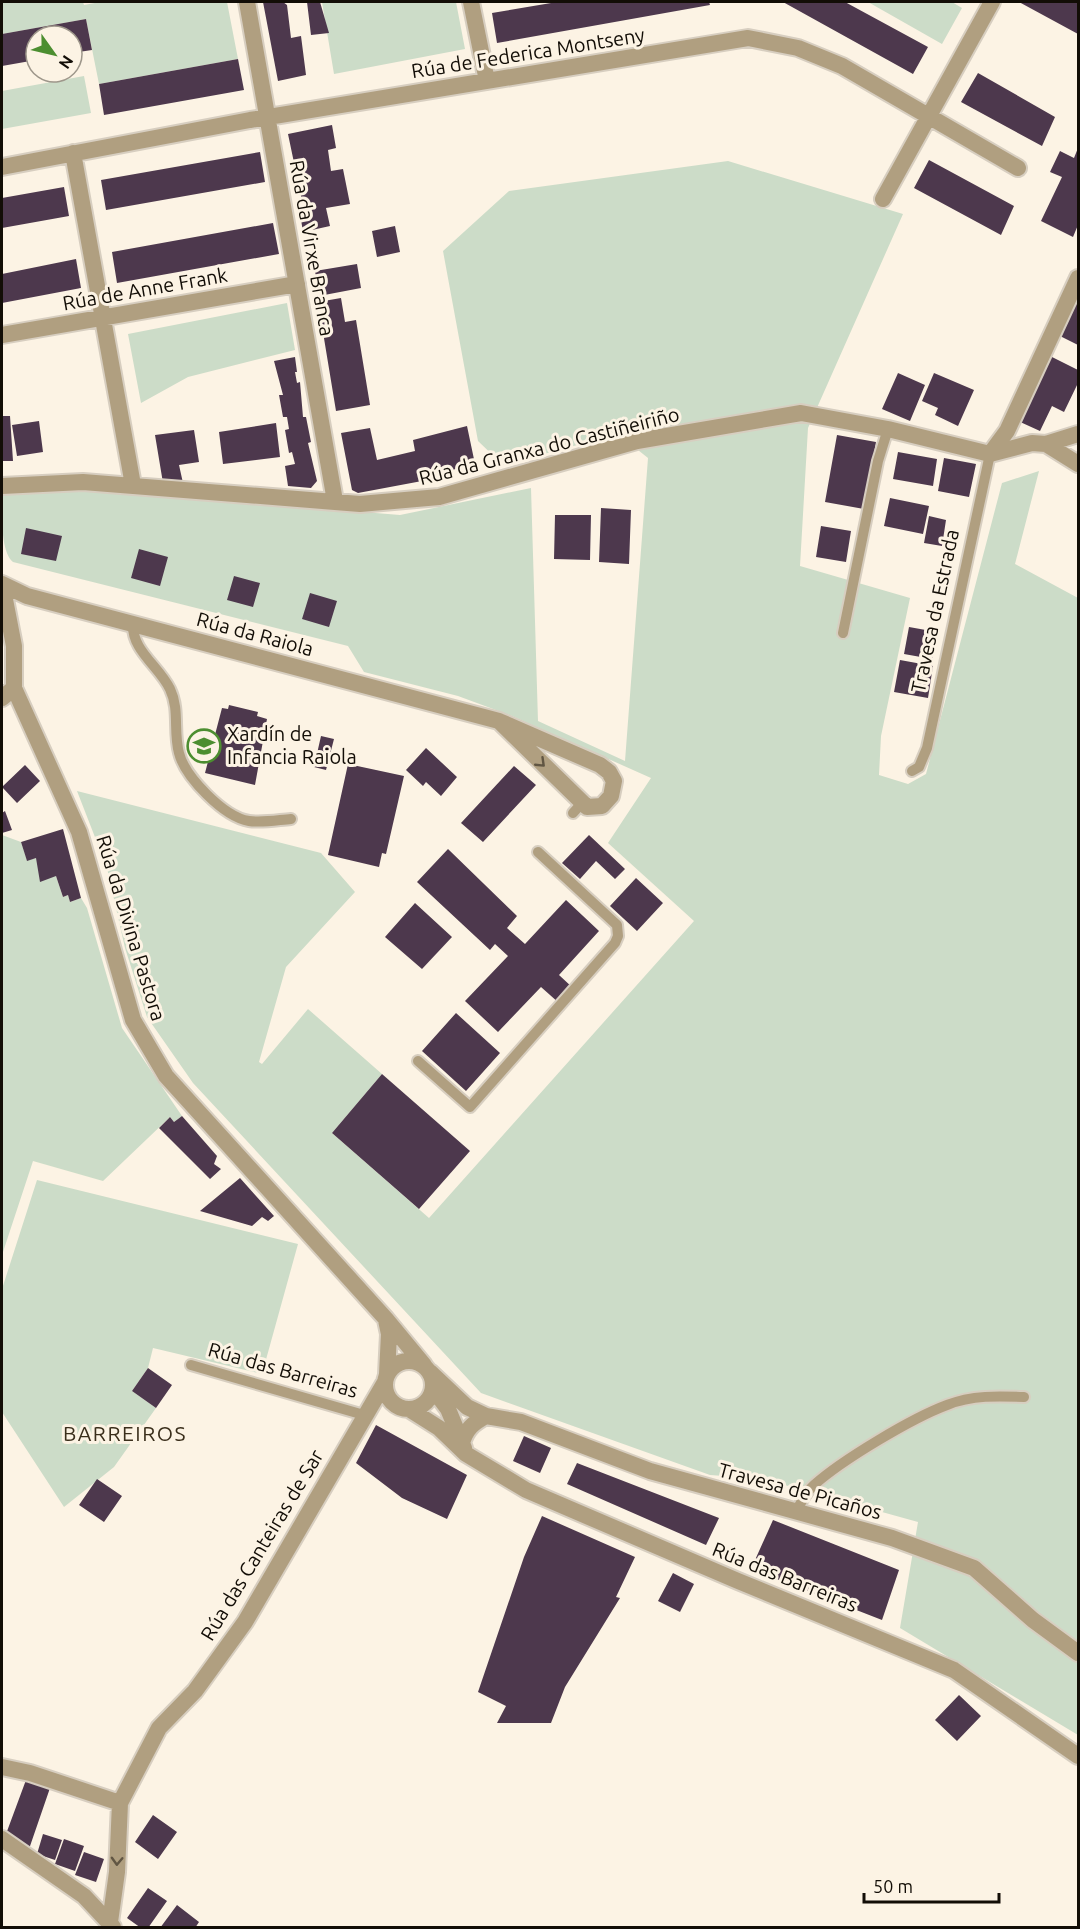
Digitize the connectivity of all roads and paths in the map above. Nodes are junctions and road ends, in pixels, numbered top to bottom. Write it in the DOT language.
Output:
graph roads {
  1 [pos="247,2"];
  2 [pos="471,2"];
  3 [pos="992,2"];
  4 [pos="486,81"];
  5 [pos="928,116"];
  6 [pos="268,118"];
  7 [pos="73,153"];
  8 [pos="7,164"];
  9 [pos="1018,168"];
  10 [pos="883,199"];
  11 [pos="1078,278"];
  12 [pos="297,284"];
  13 [pos="102,317"];
  14 [pos="2,335"];
  15 [pos="888,429"];
  16 [pos="1078,434"];
  17 [pos="1046,444"];
  18 [pos="990,454"];
  19 [pos="1078,464"];
  20 [pos="133,485"];
  21 [pos="2,486"];
  22 [pos="335,501"];
  23 [pos="2,584"];
  24 [pos="133,623"];
  25 [pos="843,633"];
  26 [pos="6,689"];
  27 [pos="499,722"];
  28 [pos="912,771"];
  29 [pos="291,819"];
  30 [pos="538,852"];
  31 [pos="418,1061"];
  32 [pos="386,1319"];
  33 [pos="191,1365"];
  34 [pos="427,1369"];
  35 [pos="386,1378"];
  36 [pos="434,1389"];
  37 [pos="1024,1397"];
  38 [pos="401,1406"];
  39 [pos="364,1415"];
  40 [pos="486,1416"];
  41 [pos="464,1448"];
  42 [pos="796,1511"];
  43 [pos="1078,1653"];
  44 [pos="1078,1756"];
  45 [pos="2,1767"];
  46 [pos="120,1803"];
  47 [pos="2,1839"];
  48 [pos="112,1924"];
  1 -- 6 [label="street, Rúa da Virxe Branca"];
  2 -- 4 [label="street"];
  3 -- 5 [label="street"];
  4 -- 5 [label="street, Rúa de Federica Montseny"];
  4 -- 6 [label="street, Rúa de Federica Montseny"];
  5 -- 9 [label="street, Rúa de Federica Montseny"];
  5 -- 10 [label="street"];
  6 -- 7 [label="street, Rúa de Federica Montseny"];
  6 -- 12 [label="street, Rúa da Virxe Branca"];
  7 -- 8 [label="street, Rúa de Federica Montseny"];
  7 -- 13 [label="street"];
  11 -- 18 [label="street, Travesa da Estrada"];
  12 -- 13 [label="street, Rúa de Anne Frank"];
  12 -- 22 [label="street, Rúa da Virxe Branca"];
  13 -- 14 [label="street, Rúa de Anne Frank"];
  13 -- 20 [label="street"];
  15 -- 18 [label="street, Rúa da Granxa do Castiñeiriño"];
  15 -- 22 [label="street, Rúa da Granxa do Castiñeiriño"];
  15 -- 25 [label="lane"];
  16 -- 17 [label="street"];
  17 -- 18 [label="street"];
  17 -- 19 [label="street"];
  18 -- 28 [label="lane, Travesa da Estrada"];
  20 -- 21 [label="street, Rúa da Granxa do Castiñeiriño"];
  20 -- 22 [label="street, Rúa da Granxa do Castiñeiriño"];
  23 -- 24 [label="street, Rúa da Raiola"];
  23 -- 26 [label="street, Rúa da Divina Pastora"];
  24 -- 27 [label="street, Rúa da Raiola"];
  24 -- 29 [label="lane"];
  26 -- 32 [label="street, Rúa da Divina Pastora"];
  27 -- 27 [label="street, Rúa da Raiola, one-way"];
  30 -- 31 [label="lane"];
  32 -- 34 [label="street, Rúa da Divina Pastora"];
  32 -- 35 [label="street"];
  33 -- 39 [label="lane, Rúa das Barreiras"];
  34 -- 35 [label="street"];
  34 -- 36 [label="street"];
  34 -- 40 [label="street, Travesa de Picaños"];
  35 -- 38 [label="street"];
  35 -- 39 [label="street, Rúa das Canteiras de Sar"];
  36 -- 38 [label="street"];
  36 -- 41 [label="street"];
  37 -- 42 [label="lane"];
  38 -- 39 [label="street"];
  38 -- 41 [label="street, Rúa das Barreiras"];
  39 -- 46 [label="street, Rúa das Canteiras de Sar"];
  40 -- 41 [label="street"];
  40 -- 42 [label="street, Travesa de Picaños"];
  41 -- 44 [label="street, Rúa das Barreiras"];
  42 -- 43 [label="street, Travesa de Picaños"];
  45 -- 46 [label="street"];
  46 -- 48 [label="street, Rúa das Canteiras de Sar, one-way"];
  47 -- 48 [label="street, Rúa das Canteiras de Sar"];
}
